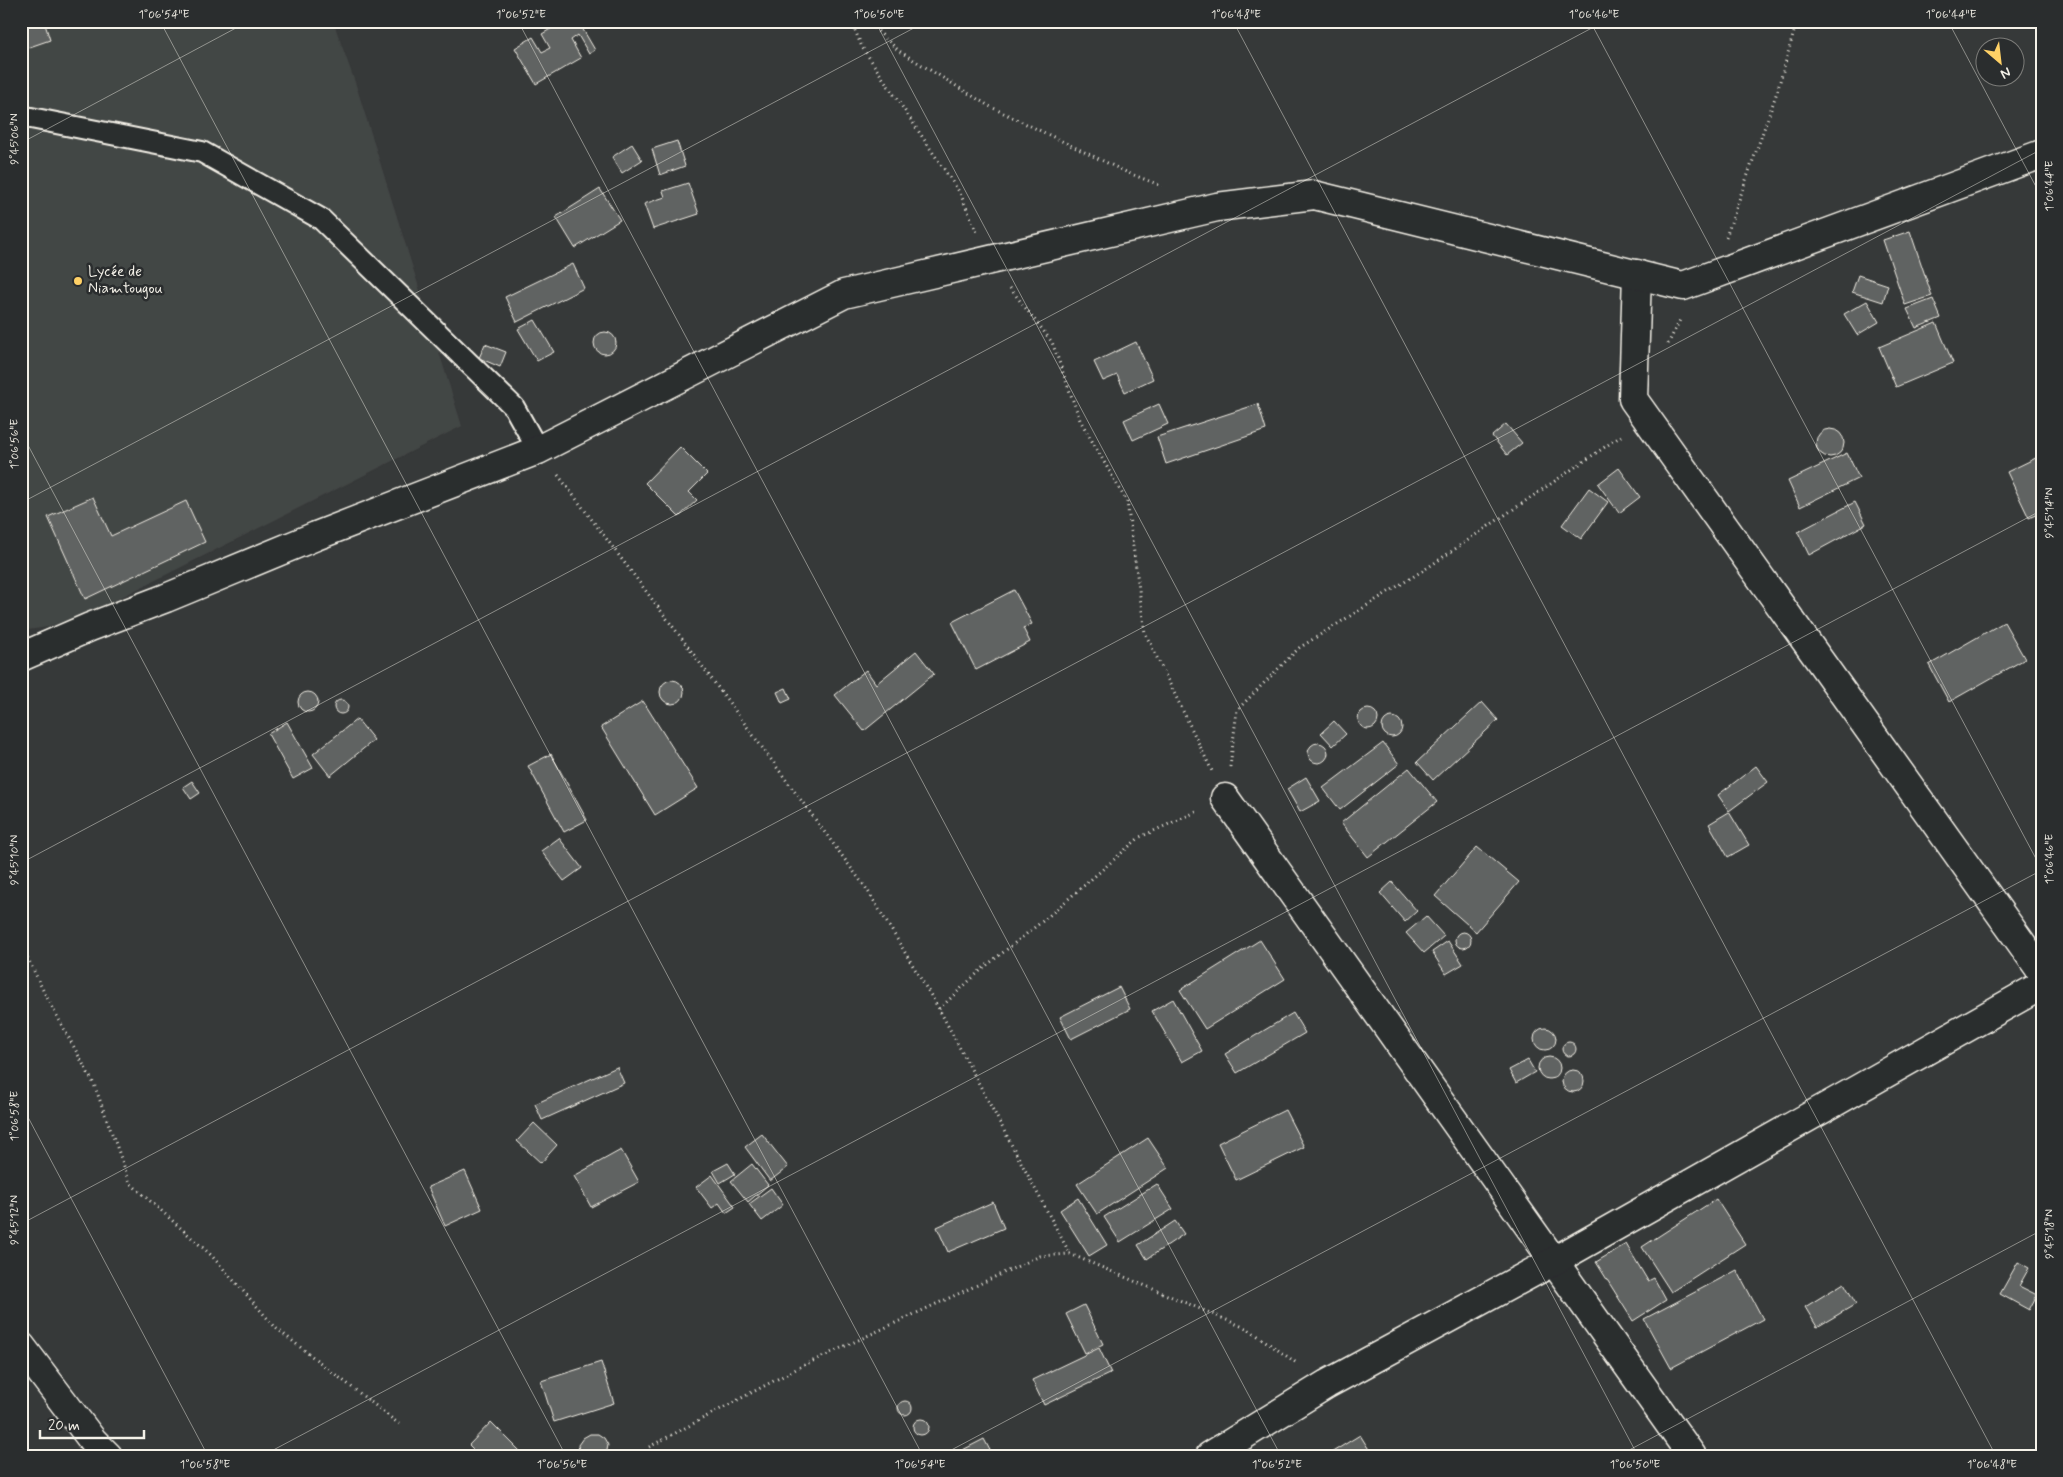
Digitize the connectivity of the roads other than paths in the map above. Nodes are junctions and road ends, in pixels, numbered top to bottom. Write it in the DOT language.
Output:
graph roads {
  1 [pos="21,116"];
  2 [pos="2042,154"];
  3 [pos="1637,274"];
  4 [pos="538,450"];
  5 [pos="21,657"];
  6 [pos="1226,798"];
  7 [pos="2042,972"];
  8 [pos="2042,985"];
  9 [pos="1554,1261"];
  10 [pos="21,1346"];
  11 [pos="108,1456"];
  12 [pos="1210,1456"];
  13 [pos="1692,1456"];
  1 -- 4 [label="lane"];
  2 -- 3 [label="street"];
  3 -- 4 [label="street"];
  3 -- 7 [label="street"];
  4 -- 5 [label="street"];
  6 -- 9 [label="street"];
  8 -- 9 [label="street"];
  9 -- 12 [label="street"];
  9 -- 13 [label="street"];
  10 -- 11 [label="street"];
}
